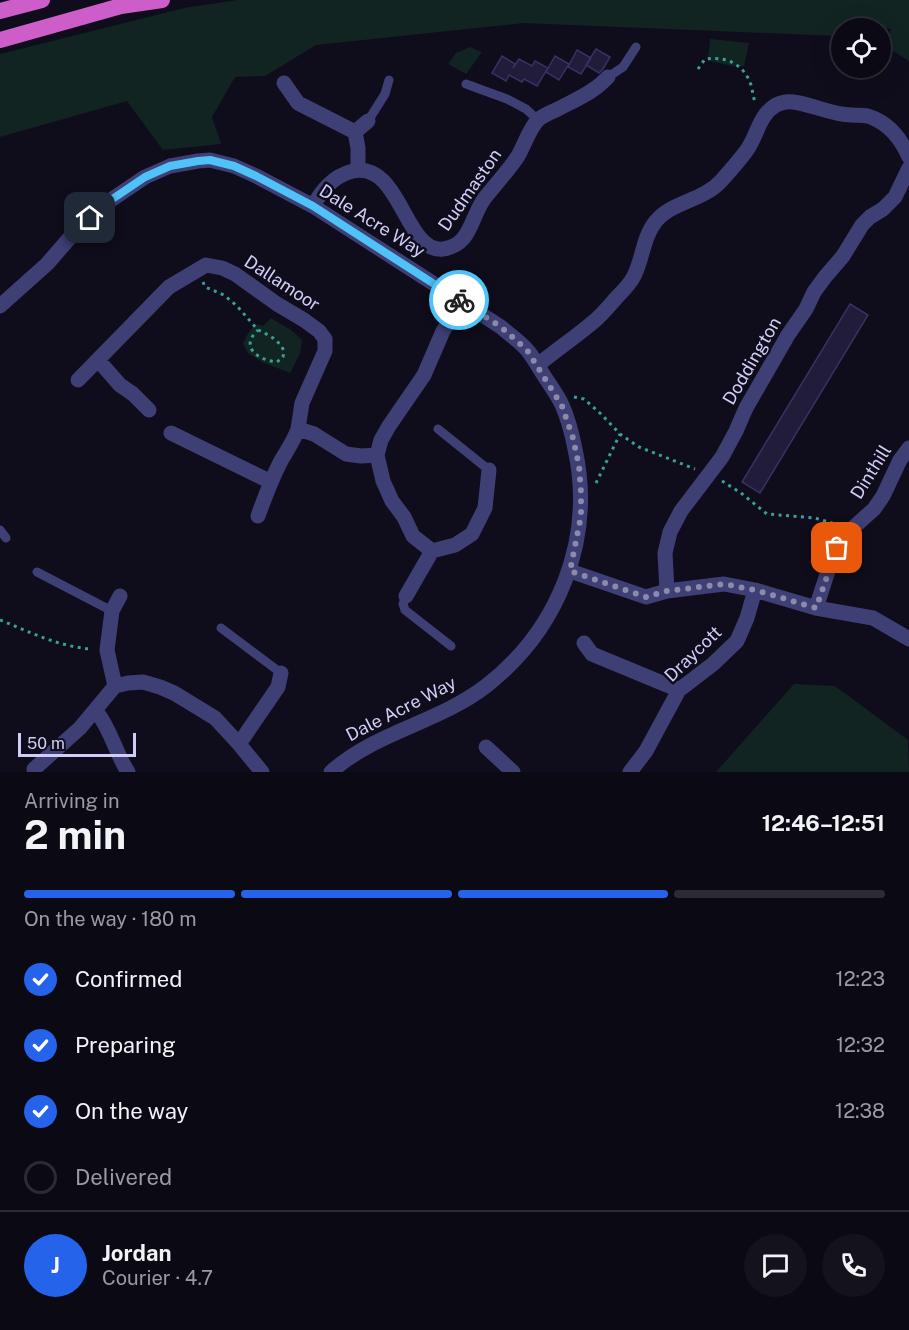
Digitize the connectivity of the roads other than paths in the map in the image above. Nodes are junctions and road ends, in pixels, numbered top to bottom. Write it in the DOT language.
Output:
graph roads {
  1 [pos="42,0"];
  2 [pos="162,0"];
  3 [pos="0,11"];
  4 [pos="0,40"];
  5 [pos="636,47"];
  6 [pos="608,77"];
  7 [pos="389,80"];
  8 [pos="284,83"];
  9 [pos="466,84"];
  10 [pos="538,120"];
  11 [pos="368,121"];
  12 [pos="355,132"];
  13 [pos="909,157"];
  14 [pos="909,168"];
  15 [pos="358,170"];
  16 [pos="313,206"];
  17 [pos="462,301"];
  18 [pos="0,306"];
  19 [pos="98,360"];
  20 [pos="538,366"];
  21 [pos="78,380"];
  22 [pos="148,410"];
  23 [pos="298,429"];
  24 [pos="438,429"];
  25 [pos="171,433"];
  26 [pos="909,448"];
  27 [pos="377,455"];
  28 [pos="489,470"];
  29 [pos="271,482"];
  30 [pos="258,516"];
  31 [pos="432,551"];
  32 [pos="570,571"];
  33 [pos="37,572"];
  34 [pos="755,590"];
  35 [pos="667,591"];
  36 [pos="120,596"];
  37 [pos="406,596"];
  38 [pos="816,608"];
  39 [pos="112,611"];
  40 [pos="221,628"];
  41 [pos="909,639"];
  42 [pos="584,643"];
  43 [pos="451,646"];
  44 [pos="281,673"];
  45 [pos="115,687"];
  46 [pos="679,690"];
  47 [pos="96,711"];
  48 [pos="239,744"];
  49 [pos="486,747"];
  50 [pos="34,771"];
  51 [pos="128,772"];
  52 [pos="262,772"];
  53 [pos="331,772"];
  54 [pos="513,772"];
  55 [pos="630,772"];
  1 -- 3 [label="highway"];
  2 -- 4 [label="highway"];
  5 -- 6 [label="lane"];
  6 -- 10 [label="street"];
  7 -- 11 [label="lane"];
  8 -- 12 [label="street"];
  9 -- 10 [label="lane"];
  10 -- 15 [label="street, Dudmaston"];
  11 -- 12 [label="street"];
  12 -- 15 [label="street"];
  13 -- 20 [label="street"];
  14 -- 35 [label="street, Doddington"];
  15 -- 16 [label="street"];
  16 -- 17 [label="street, Dale Acre Way"];
  16 -- 18 [label="street, Dale Acre Way"];
  17 -- 20 [label="street, Dale Acre Way"];
  17 -- 27 [label="street"];
  19 -- 21 [label="street, Dallamoor"];
  19 -- 22 [label="street"];
  19 -- 23 [label="street, Dallamoor"];
  20 -- 32 [label="street, Dale Acre Way"];
  23 -- 27 [label="street"];
  23 -- 29 [label="street, Dallamoor"];
  24 -- 28 [label="lane"];
  25 -- 29 [label="street"];
  26 -- 38 [label="street, Dinthill"];
  27 -- 31 [label="street"];
  28 -- 31 [label="street"];
  29 -- 30 [label="street, Dallamoor"];
  31 -- 37 [label="street"];
  32 -- 35 [label="street"];
  32 -- 53 [label="street, Dale Acre Way"];
  33 -- 39 [label="lane"];
  34 -- 35 [label="street"];
  34 -- 38 [label="street"];
  34 -- 46 [label="street, Draycott"];
  36 -- 39 [label="street"];
  37 -- 43 [label="lane"];
  38 -- 41 [label="street"];
  39 -- 45 [label="street"];
  40 -- 44 [label="lane"];
  42 -- 46 [label="street"];
  44 -- 48 [label="street"];
  45 -- 47 [label="street"];
  45 -- 48 [label="street"];
  46 -- 55 [label="street, Draycott"];
  47 -- 50 [label="street"];
  47 -- 51 [label="street"];
  48 -- 52 [label="street"];
  49 -- 54 [label="street"];
}
